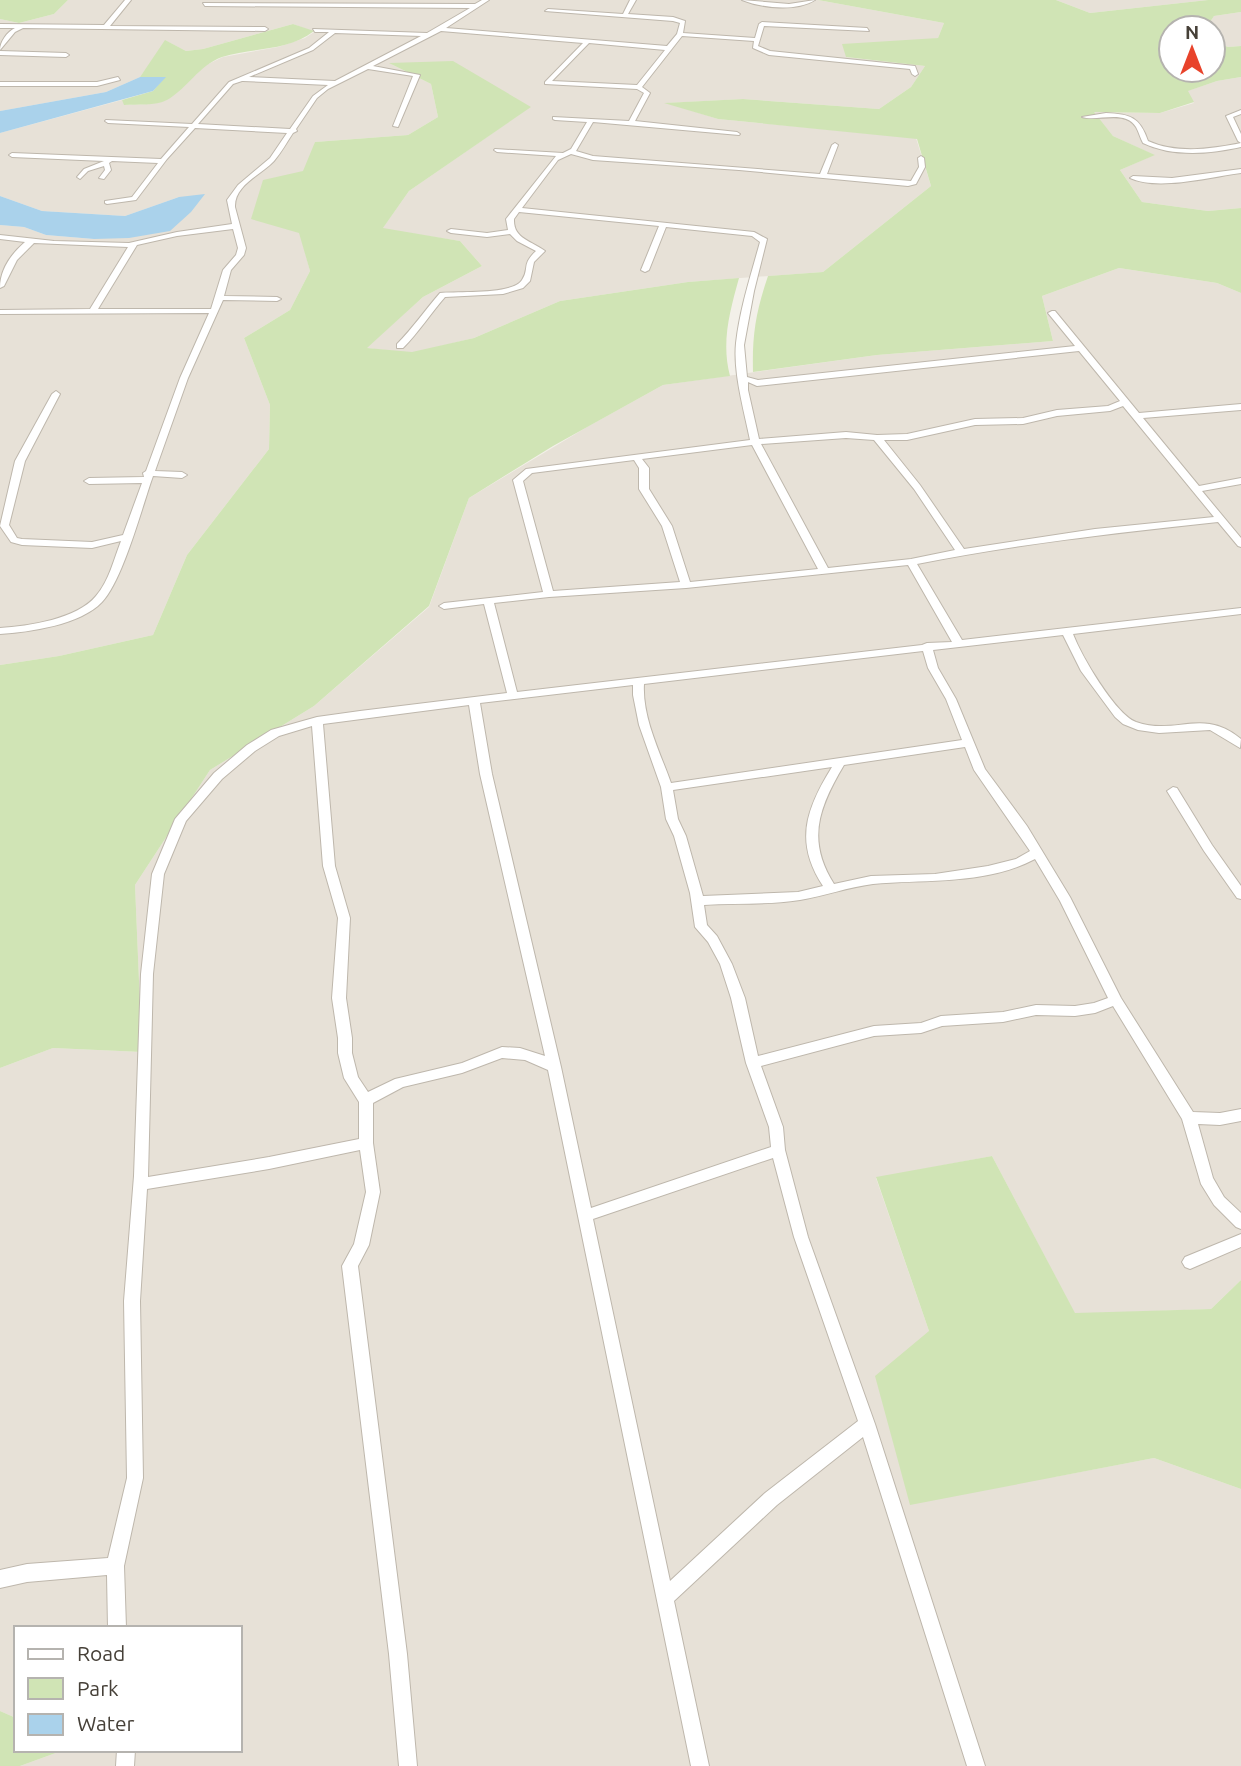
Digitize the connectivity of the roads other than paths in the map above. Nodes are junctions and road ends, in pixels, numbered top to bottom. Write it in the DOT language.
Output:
graph roads {
  1 [pos="128,0"];
  2 [pos="633,0"];
  3 [pos="745,0"];
  4 [pos="812,0"];
  5 [pos="205,3"];
  6 [pos="482,3"];
  7 [pos="548,11"];
  8 [pos="625,15"];
  9 [pos="197,16"];
  10 [pos="0,26"];
  11 [pos="22,27"];
  12 [pos="106,27"];
  13 [pos="190,27"];
  14 [pos="154,29"];
  15 [pos="265,29"];
  16 [pos="440,29"];
  17 [pos="315,30"];
  18 [pos="867,30"];
  19 [pos="333,32"];
  20 [pos="680,34"];
  21 [pos="428,35"];
  22 [pos="144,38"];
  23 [pos="757,40"];
  24 [pos="587,41"];
  25 [pos="0,48"];
  26 [pos="667,48"];
  27 [pos="0,53"];
  28 [pos="66,55"];
  29 [pos="367,67"];
  30 [pos="915,74"];
  31 [pos="118,79"];
  32 [pos="239,79"];
  33 [pos="335,83"];
  34 [pos="0,84"];
  35 [pos="639,88"];
  36 [pos="1241,112"];
  37 [pos="1085,117"];
  38 [pos="555,118"];
  39 [pos="592,120"];
  40 [pos="108,121"];
  41 [pos="631,123"];
  42 [pos="194,126"];
  43 [pos="396,127"];
  44 [pos="294,131"];
  45 [pos="737,134"];
  46 [pos="1241,143"];
  47 [pos="835,145"];
  48 [pos="497,150"];
  49 [pos="569,153"];
  50 [pos="12,155"];
  51 [pos="921,158"];
  52 [pos="107,161"];
  53 [pos="162,161"];
  54 [pos="1241,171"];
  55 [pos="823,176"];
  56 [pos="80,177"];
  57 [pos="102,178"];
  58 [pos="1133,178"];
  59 [pos="107,202"];
  60 [pos="519,210"];
  61 [pos="237,226"];
  62 [pos="663,226"];
  63 [pos="451,231"];
  64 [pos="512,232"];
  65 [pos="0,237"];
  66 [pos="34,240"];
  67 [pos="134,244"];
  68 [pos="4,267"];
  69 [pos="645,270"];
  70 [pos="0,286"];
  71 [pos="219,298"];
  72 [pos="277,299"];
  73 [pos="93,311"];
  74 [pos="213,311"];
  75 [pos="0,312"];
  76 [pos="1052,313"];
  77 [pos="400,346"];
  78 [pos="1081,348"];
  79 [pos="743,378"];
  80 [pos="55,394"];
  81 [pos="1125,402"];
  82 [pos="1241,407"];
  83 [pos="1137,416"];
  84 [pos="877,438"];
  85 [pos="754,442"];
  86 [pos="636,457"];
  87 [pos="182,475"];
  88 [pos="147,477"];
  89 [pos="89,481"];
  90 [pos="1241,481"];
  91 [pos="1198,489"];
  92 [pos="1221,519"];
  93 [pos="126,537"];
  94 [pos="1241,544"];
  95 [pos="961,552"];
  96 [pos="911,562"];
  97 [pos="824,570"];
  98 [pos="686,585"];
  99 [pos="549,594"];
  100 [pos="488,601"];
  101 [pos="444,606"];
  102 [pos="1241,611"];
  103 [pos="0,631"];
  104 [pos="1067,632"];
  105 [pos="958,643"];
  106 [pos="927,646"];
  107 [pos="639,682"];
  108 [pos="513,697"];
  109 [pos="474,702"];
  110 [pos="317,721"];
  111 [pos="967,743"];
  112 [pos="1240,744"];
  113 [pos="841,762"];
  114 [pos="667,787"];
  115 [pos="1173,791"];
  116 [pos="1037,853"];
  117 [pos="831,890"];
  118 [pos="1241,895"];
  119 [pos="696,901"];
  120 [pos="1116,1000"];
  121 [pos="753,1063"];
  122 [pos="554,1067"];
  123 [pos="366,1101"];
  124 [pos="1241,1115"];
  125 [pos="1189,1118"];
  126 [pos="366,1143"];
  127 [pos="778,1150"];
  128 [pos="141,1184"];
  129 [pos="585,1216"];
  130 [pos="1241,1223"];
  131 [pos="1241,1240"];
  132 [pos="1190,1262"];
  133 [pos="867,1424"];
  134 [pos="115,1566"];
  135 [pos="0,1579"];
  136 [pos="665,1598"];
  137 [pos="117,1626"];
  138 [pos="408,1766"];
  139 [pos="700,1766"];
  140 [pos="976,1766"];
  1 -- 12 [label="street"];
  2 -- 8 [label="street"];
  3 -- 4 [label="street"];
  5 -- 6 [label="street"];
  6 -- 16 [label="street"];
  7 -- 8 [label="street"];
  8 -- 20 [label="street"];
  9 -- 13 [label="street"];
  10 -- 11 [label="street"];
  11 -- 12 [label="street"];
  11 -- 25 [label="street"];
  12 -- 14 [label="street"];
  13 -- 14 [label="street"];
  13 -- 15 [label="street"];
  14 -- 22 [label="street"];
  16 -- 21 [label="street"];
  16 -- 24 [label="street"];
  17 -- 19 [label="street"];
  18 -- 23 [label="street"];
  19 -- 21 [label="street"];
  19 -- 32 [label="street"];
  20 -- 23 [label="street"];
  20 -- 26 [label="street"];
  21 -- 29 [label="street"];
  23 -- 30 [label="street"];
  24 -- 26 [label="street"];
  24 -- 35 [label="street"];
  26 -- 35 [label="street"];
  27 -- 28 [label="street"];
  29 -- 33 [label="street"];
  29 -- 43 [label="street"];
  31 -- 34 [label="street"];
  32 -- 33 [label="street"];
  32 -- 42 [label="street"];
  33 -- 44 [label="street"];
  35 -- 41 [label="street"];
  36 -- 46 [label="street"];
  37 -- 46 [label="street"];
  38 -- 39 [label="street"];
  39 -- 41 [label="street"];
  39 -- 49 [label="street"];
  40 -- 42 [label="street"];
  41 -- 45 [label="street"];
  42 -- 44 [label="street"];
  42 -- 53 [label="street"];
  44 -- 61 [label="street"];
  47 -- 55 [label="street"];
  48 -- 49 [label="street"];
  49 -- 55 [label="street"];
  49 -- 60 [label="street"];
  50 -- 52 [label="street"];
  51 -- 55 [label="street"];
  52 -- 53 [label="street"];
  52 -- 56 [label="street"];
  52 -- 57 [label="street"];
  53 -- 59 [label="street"];
  54 -- 58 [label="street"];
  60 -- 62 [label="street"];
  60 -- 64 [label="street"];
  61 -- 67 [label="street"];
  61 -- 71 [label="street"];
  62 -- 69 [label="street"];
  62 -- 79 [label="street"];
  63 -- 64 [label="street"];
  64 -- 77 [label="street"];
  65 -- 66 [label="street"];
  66 -- 67 [label="street"];
  66 -- 68 [label="street"];
  67 -- 73 [label="street"];
  68 -- 70 [label="street"];
  71 -- 72 [label="street"];
  71 -- 74 [label="street"];
  73 -- 74 [label="street"];
  73 -- 75 [label="street"];
  74 -- 88 [label="street"];
  76 -- 78 [label="street"];
  78 -- 79 [label="street"];
  78 -- 81 [label="street"];
  79 -- 85 [label="street"];
  80 -- 93 [label="street"];
  81 -- 83 [label="street"];
  81 -- 84 [label="street"];
  82 -- 83 [label="street"];
  83 -- 91 [label="street"];
  84 -- 85 [label="street"];
  84 -- 95 [label="street"];
  85 -- 86 [label="street"];
  85 -- 97 [label="street"];
  86 -- 98 [label="street"];
  86 -- 99 [label="street"];
  87 -- 88 [label="street"];
  88 -- 89 [label="street"];
  88 -- 93 [label="street"];
  90 -- 91 [label="street"];
  91 -- 92 [label="street"];
  92 -- 94 [label="street"];
  92 -- 95 [label="street"];
  93 -- 103 [label="street"];
  95 -- 96 [label="street"];
  96 -- 97 [label="street"];
  96 -- 105 [label="street"];
  97 -- 98 [label="street"];
  98 -- 99 [label="street"];
  99 -- 100 [label="street"];
  100 -- 101 [label="street"];
  100 -- 108 [label="street"];
  102 -- 104 [label="street"];
  104 -- 105 [label="street"];
  104 -- 112 [label="street"];
  105 -- 106 [label="street"];
  106 -- 107 [label="street"];
  106 -- 111 [label="street"];
  107 -- 108 [label="street"];
  107 -- 114 [label="street"];
  108 -- 109 [label="street"];
  109 -- 110 [label="street"];
  109 -- 122 [label="street"];
  110 -- 123 [label="street"];
  110 -- 128 [label="street"];
  111 -- 113 [label="street"];
  111 -- 116 [label="street"];
  113 -- 114 [label="street"];
  113 -- 117 [label="street"];
  114 -- 119 [label="street"];
  115 -- 118 [label="street"];
  116 -- 117 [label="street"];
  116 -- 120 [label="street"];
  117 -- 119 [label="street"];
  119 -- 121 [label="street"];
  120 -- 121 [label="street"];
  120 -- 125 [label="street"];
  121 -- 127 [label="street"];
  122 -- 123 [label="street"];
  122 -- 129 [label="street"];
  123 -- 126 [label="street"];
  124 -- 125 [label="street"];
  125 -- 130 [label="street"];
  126 -- 128 [label="street"];
  126 -- 138 [label="street"];
  127 -- 129 [label="street"];
  127 -- 133 [label="street"];
  128 -- 134 [label="street"];
  129 -- 136 [label="street"];
  131 -- 132 [label="street"];
  133 -- 136 [label="street"];
  133 -- 140 [label="street"];
  134 -- 135 [label="street"];
  134 -- 137 [label="street"];
  136 -- 139 [label="street"];
}
